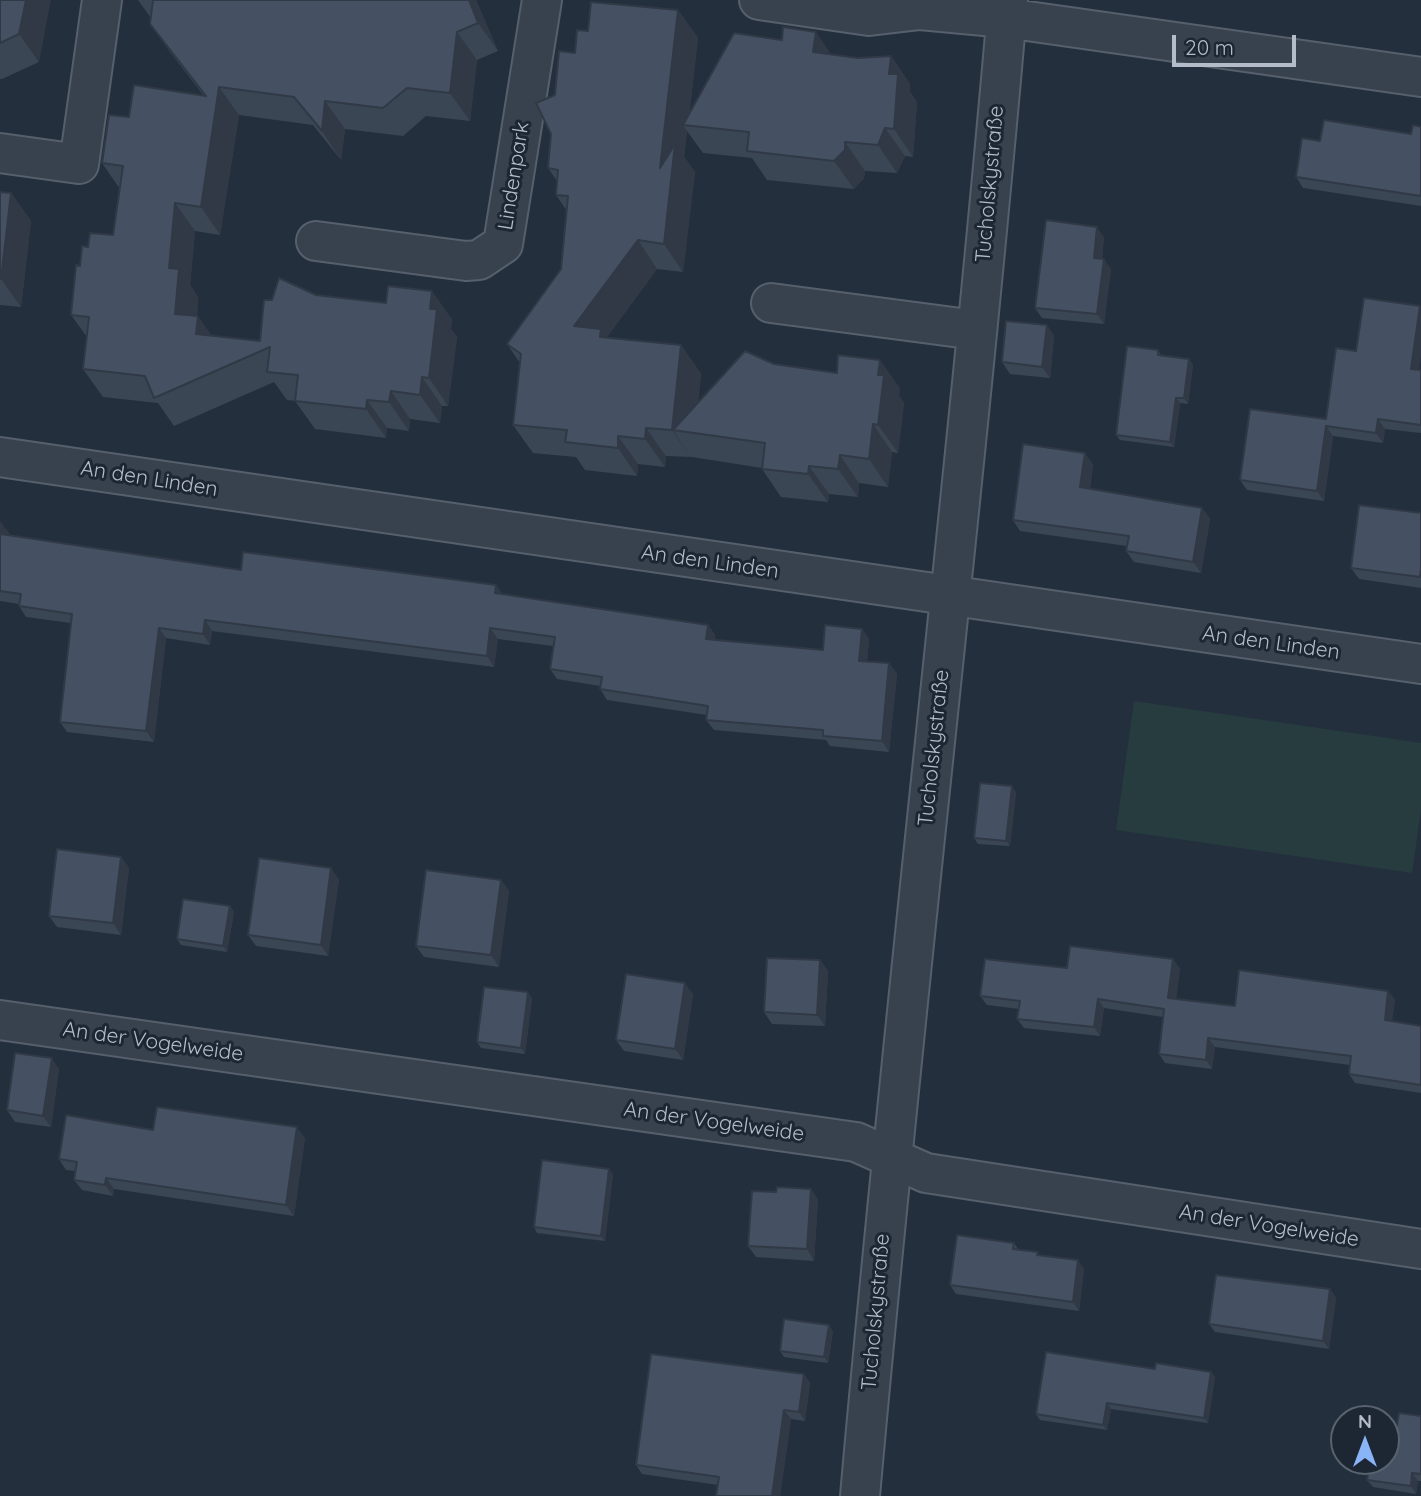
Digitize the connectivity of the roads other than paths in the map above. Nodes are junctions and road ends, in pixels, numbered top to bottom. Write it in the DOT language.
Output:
graph roads {
  1 [pos="102,0"];
  2 [pos="542,0"];
  3 [pos="759,0"];
  4 [pos="1007,9"];
  5 [pos="1421,78"];
  6 [pos="0,153"];
  7 [pos="316,241"];
  8 [pos="771,303"];
  9 [pos="976,330"];
  10 [pos="0,457"];
  11 [pos="950,597"];
  12 [pos="1421,664"];
  13 [pos="0,1020"];
  14 [pos="890,1157"];
  15 [pos="1421,1249"];
  16 [pos="860,1496"];
  1 -- 6 [label="street"];
  2 -- 7 [label="street, Lindenpark"];
  3 -- 4 [label="street"];
  4 -- 5 [label="street"];
  4 -- 9 [label="street, Tucholskystraße"];
  8 -- 9 [label="street"];
  9 -- 11 [label="street, Tucholskystraße"];
  10 -- 11 [label="street, An den Linden"];
  11 -- 12 [label="street, An den Linden"];
  11 -- 14 [label="street, Tucholskystraße"];
  13 -- 14 [label="street, An der Vogelweide"];
  14 -- 15 [label="street, An der Vogelweide"];
  14 -- 16 [label="street, Tucholskystraße"];
}
